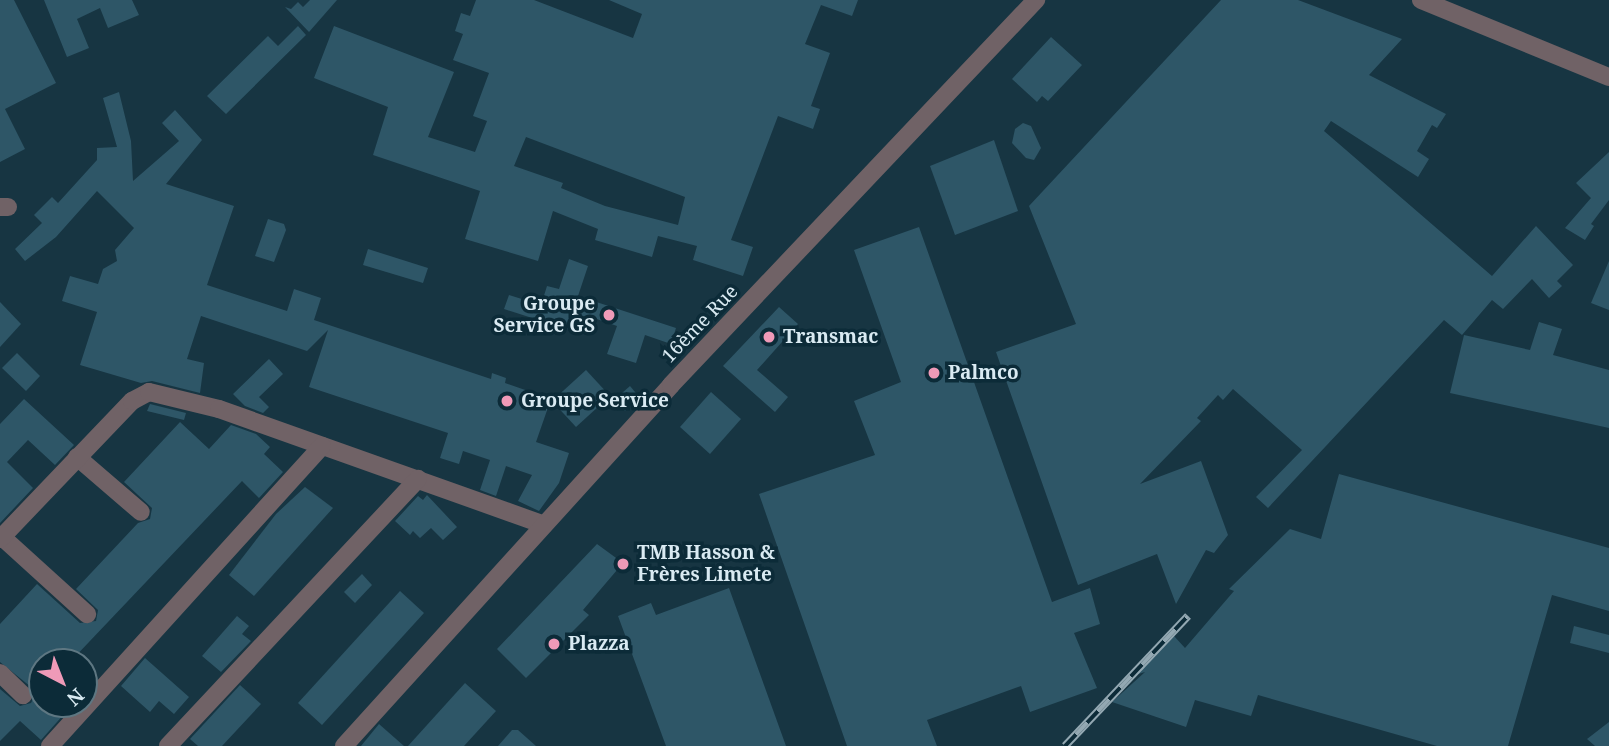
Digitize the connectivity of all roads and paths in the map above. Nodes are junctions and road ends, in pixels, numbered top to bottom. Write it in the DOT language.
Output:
graph roads {
  1 [pos="1036,0"];
  2 [pos="1421,0"];
  3 [pos="1609,77"];
  4 [pos="322,446"];
  5 [pos="77,457"];
  6 [pos="418,479"];
  7 [pos="141,512"];
  8 [pos="544,525"];
  9 [pos="1,538"];
  10 [pos="87,614"];
  11 [pos="0,673"];
  12 [pos="23,695"];
  13 [pos="50,746"];
  14 [pos="168,746"];
  15 [pos="344,746"];
  1 -- 8 [label="street, 16ème Rue"];
  2 -- 3 [label="street"];
  4 -- 5 [label="street"];
  4 -- 6 [label="street"];
  4 -- 13 [label="street"];
  5 -- 7 [label="street"];
  5 -- 9 [label="street"];
  6 -- 8 [label="street"];
  6 -- 14 [label="street"];
  8 -- 15 [label="street, 16ème Rue"];
  9 -- 10 [label="street"];
  11 -- 12 [label="street"];
}
